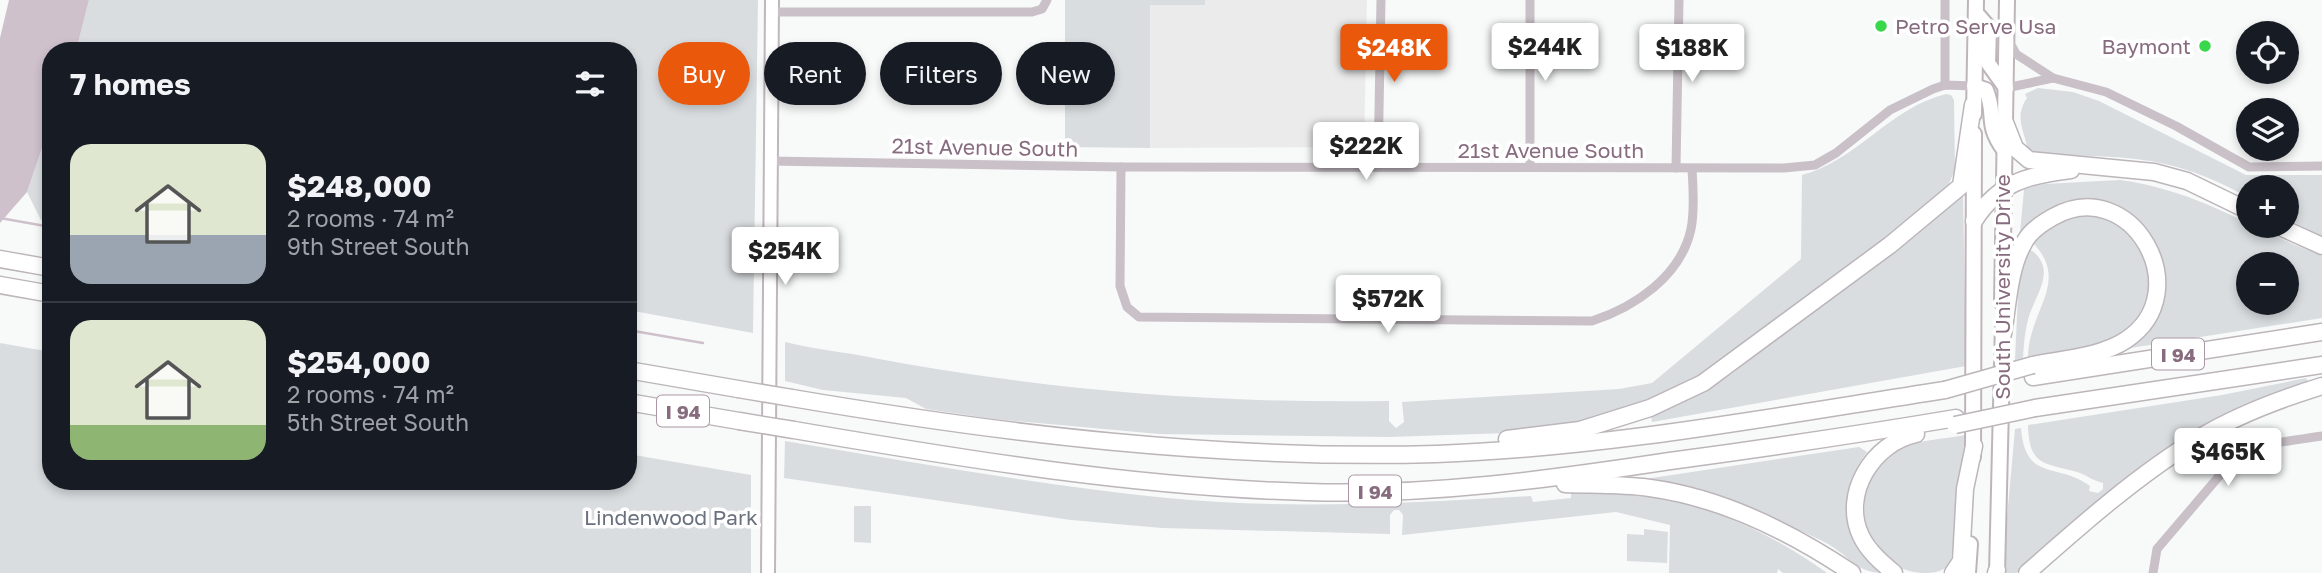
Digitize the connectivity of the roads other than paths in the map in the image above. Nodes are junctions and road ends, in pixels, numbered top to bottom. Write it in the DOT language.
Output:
graph roads {
  1 [pos="1047,0"];
  2 [pos="1381,0"];
  3 [pos="1530,0"];
  4 [pos="1679,0"];
  5 [pos="1945,0"];
  6 [pos="2007,0"];
  7 [pos="772,6"];
  8 [pos="1976,6"];
  9 [pos="2007,38"];
  10 [pos="2053,78"];
  11 [pos="1945,85"];
  12 [pos="1974,86"];
  13 [pos="2006,88"];
  14 [pos="1973,105"];
  15 [pos="2004,120"];
  16 [pos="2004,150"];
  17 [pos="769,161"];
  18 [pos="2115,166"];
  19 [pos="2322,166"];
  20 [pos="1121,167"];
  21 [pos="1378,167"];
  22 [pos="1530,167"];
  23 [pos="1676,168"];
  24 [pos="1692,169"];
  25 [pos="2003,187"];
  26 [pos="2236,205"];
  27 [pos="1974,221"];
  28 [pos="2299,236"];
  29 [pos="2322,246"];
  30 [pos="0,259"];
  31 [pos="42,266"];
  32 [pos="0,285"];
  33 [pos="42,292"];
  34 [pos="2322,332"];
  35 [pos="2003,334"];
  36 [pos="2322,365"];
  37 [pos="637,371"];
  38 [pos="2033,371"];
  39 [pos="2322,386"];
  40 [pos="637,404"];
  41 [pos="1955,422"];
  42 [pos="2322,436"];
  43 [pos="1974,446"];
  44 [pos="1389,453"];
  45 [pos="1513,481"];
  46 [pos="1997,572"];
  47 [pos="768,573"];
  48 [pos="1852,573"];
  49 [pos="1894,573"];
  50 [pos="1953,573"];
  51 [pos="1968,573"];
  52 [pos="2027,573"];
  53 [pos="2152,573"];
  1 -- 7 [label="street"];
  2 -- 21 [label="street"];
  3 -- 22 [label="street"];
  4 -- 23 [label="street"];
  5 -- 11 [label="street"];
  6 -- 9 [label="main road, South University Drive"];
  7 -- 17 [label="street"];
  8 -- 12 [label="main road, South University Drive"];
  8 -- 13 [label="main road"];
  9 -- 10 [label="street"];
  9 -- 13 [label="main road, South University Drive"];
  10 -- 13 [label="street"];
  10 -- 19 [label="street"];
  11 -- 12 [label="street, 21st Avenue South"];
  11 -- 24 [label="street, 21st Avenue South"];
  12 -- 14 [label="main road, South University Drive"];
  12 -- 16 [label="main road"];
  13 -- 15 [label="main road, South University Drive"];
  14 -- 27 [label="main road, South University Drive"];
  14 -- 44 [label="highway"];
  15 -- 16 [label="main road, South University Drive"];
  15 -- 18 [label="highway"];
  16 -- 25 [label="main road, South University Drive"];
  17 -- 20 [label="street, 21st Avenue South"];
  17 -- 47 [label="street"];
  18 -- 25 [label="highway"];
  18 -- 26 [label="highway"];
  20 -- 21 [label="street, 21st Avenue South"];
  20 -- 24 [label="street"];
  21 -- 22 [label="street, 21st Avenue South"];
  22 -- 23 [label="street, 21st Avenue South"];
  23 -- 24 [label="street, 21st Avenue South"];
  25 -- 27 [label="highway"];
  25 -- 35 [label="main road, South University Drive"];
  27 -- 43 [label="main road, South University Drive"];
  28 -- 29 [label="highway"];
  30 -- 31 [label="highway"];
  32 -- 33 [label="highway"];
  34 -- 38 [label="highway, I 94"];
  35 -- 38 [label="highway"];
  35 -- 46 [label="main road, South University Drive"];
  36 -- 41 [label="highway, I 94, bridge"];
  37 -- 44 [label="highway, I 94, bridge"];
  38 -- 44 [label="highway, I 94, bridge"];
  39 -- 52 [label="highway"];
  40 -- 45 [label="highway, I 94, bridge"];
  41 -- 45 [label="highway, I 94"];
  41 -- 49 [label="highway"];
  42 -- 53 [label="street"];
  43 -- 50 [label="highway"];
  43 -- 51 [label="main road, South University Drive"];
  45 -- 48 [label="highway"];
}
